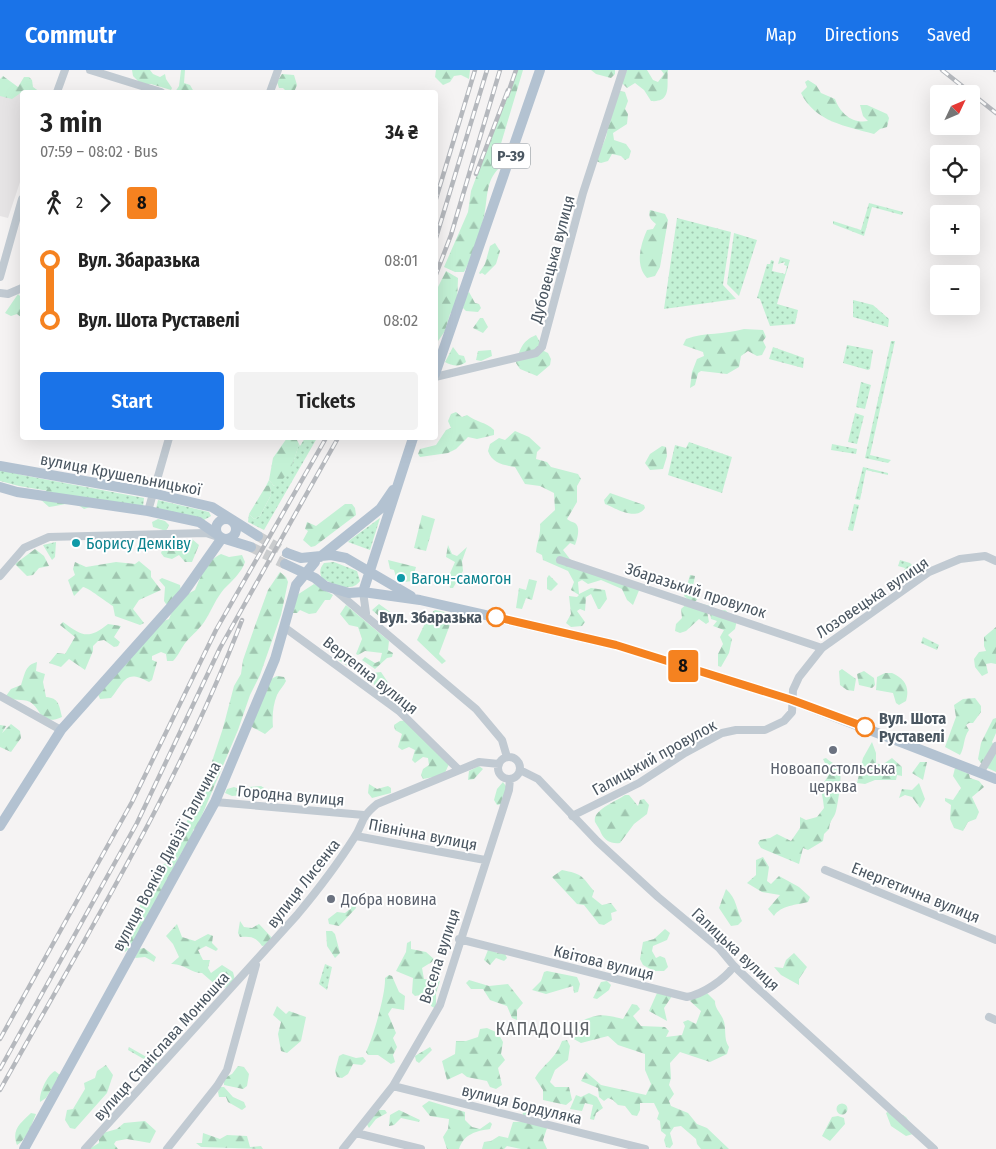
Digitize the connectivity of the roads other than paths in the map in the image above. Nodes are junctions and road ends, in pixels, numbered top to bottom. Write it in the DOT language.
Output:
graph roads {
  1 [pos="65,70"];
  2 [pos="90,70"];
  3 [pos="278,70"];
  4 [pos="540,70"];
  5 [pos="623,70"];
  6 [pos="58,90"];
  7 [pos="155,90"];
  8 [pos="271,90"];
  9 [pos="20,206"];
  10 [pos="0,277"];
  11 [pos="20,289"];
  12 [pos="0,292"];
  13 [pos="438,367"];
  14 [pos="438,374"];
  15 [pos="168,440"];
  16 [pos="412,440"];
  17 [pos="0,466"];
  18 [pos="402,474"];
  19 [pos="0,487"];
  20 [pos="152,493"];
  21 [pos="148,511"];
  22 [pos="232,520"];
  23 [pos="258,536"];
  24 [pos="222,538"];
  25 [pos="251,547"];
  26 [pos="287,553"];
  27 [pos="376,555"];
  28 [pos="318,559"];
  29 [pos="560,560"];
  30 [pos="996,561"];
  31 [pos="303,573"];
  32 [pos="369,573"];
  33 [pos="0,576"];
  34 [pos="317,580"];
  35 [pos="296,585"];
  36 [pos="392,586"];
  37 [pos="335,590"];
  38 [pos="363,592"];
  39 [pos="420,600"];
  40 [pos="367,615"];
  41 [pos="284,626"];
  42 [pos="822,648"];
  43 [pos="0,696"];
  44 [pos="792,700"];
  45 [pos="61,730"];
  46 [pos="996,746"];
  47 [pos="507,757"];
  48 [pos="499,764"];
  49 [pos="459,770"];
  50 [pos="520,770"];
  51 [pos="980,773"];
  52 [pos="510,779"];
  53 [pos="996,780"];
  54 [pos="215,802"];
  55 [pos="364,815"];
  56 [pos="572,816"];
  57 [pos="0,826"];
  58 [pos="356,836"];
  59 [pos="484,860"];
  60 [pos="825,870"];
  61 [pos="459,939"];
  62 [pos="996,940"];
  63 [pos="258,960"];
  64 [pos="734,966"];
  65 [pos="393,1086"];
  66 [pos="356,1133"];
  67 [pos="24,1149"];
  68 [pos="86,1149"];
  69 [pos="167,1149"];
  70 [pos="343,1149"];
  71 [pos="421,1149"];
  72 [pos="644,1149"];
  73 [pos="934,1149"];
  1 -- 6 [label="street"];
  2 -- 7 [label="street"];
  3 -- 8 [label="street"];
  4 -- 13 [label="main road, Р-39"];
  5 -- 14 [label="street, Дубовецька вулиця"];
  9 -- 10 [label="street"];
  11 -- 12 [label="street"];
  15 -- 20 [label="street"];
  16 -- 18 [label="main road"];
  17 -- 20 [label="main road, вулиця Крушельницької"];
  18 -- 27 [label="main road"];
  18 -- 28 [label="main road, вулиця Вояків Дивізії Галичина"];
  19 -- 21 [label="main road, вулиця Крушельницької"];
  20 -- 21 [label="street"];
  20 -- 22 [label="main road, вулиця Крушельницької"];
  21 -- 24 [label="main road, вулиця Крушельницької"];
  22 -- 23 [label="main road, вулиця Крушельницької"];
  22 -- 24 [label="main road"];
  22 -- 24 [label="main road"];
  24 -- 25 [label="main road, вулиця Крушельницької"];
  24 -- 33 [label="street"];
  24 -- 45 [label="main road"];
  26 -- 28 [label="main road"];
  27 -- 32 [label="main road"];
  27 -- 36 [label="main road"];
  28 -- 31 [label="main road, вулиця Вояків Дивізії Галичина"];
  28 -- 32 [label="main road"];
  28 -- 34 [label="main road"];
  29 -- 42 [label="street, Збаразький провулок"];
  30 -- 42 [label="street, Лозовецька вулиця"];
  31 -- 34 [label="main road"];
  31 -- 35 [label="main road, вулиця Вояків Дивізії Галичина"];
  31 -- 35 [label="main road"];
  32 -- 36 [label="main road"];
  32 -- 38 [label="main road"];
  34 -- 35 [label="main road"];
  34 -- 37 [label="main road"];
  35 -- 41 [label="main road, вулиця Вояків Дивізії Галичина"];
  36 -- 39 [label="main road"];
  37 -- 38 [label="main road"];
  37 -- 40 [label="street, Галицька вулиця"];
  38 -- 39 [label="main road"];
  38 -- 40 [label="street"];
  39 -- 44 [label="main road"];
  40 -- 47 [label="street, Галицька вулиця"];
  41 -- 49 [label="street, Вертепна вулиця"];
  41 -- 54 [label="main road, вулиця Вояків Дивізії Галичина"];
  42 -- 44 [label="street, Лозовецька вулиця"];
  43 -- 45 [label="street"];
  44 -- 51 [label="main road"];
  44 -- 56 [label="street, Галицький провулок"];
  45 -- 57 [label="main road"];
  46 -- 51 [label="street"];
  47 -- 48 [label="street"];
  47 -- 50 [label="street, Галицька вулиця"];
  48 -- 49 [label="street"];
  48 -- 52 [label="street"];
  49 -- 55 [label="street"];
  50 -- 52 [label="street"];
  50 -- 56 [label="street, Галицька вулиця"];
  51 -- 53 [label="main road"];
  52 -- 59 [label="street, Весела вулиця"];
  54 -- 55 [label="street, Городна вулиця"];
  54 -- 67 [label="main road, вулиця Вояків Дивізії Галичина"];
  55 -- 58 [label="street, вулиця Лисенка"];
  56 -- 64 [label="street, Галицька вулиця"];
  58 -- 59 [label="street, Північна вулиця"];
  58 -- 63 [label="street, вулиця Лисенка"];
  59 -- 61 [label="street, Весела вулиця"];
  60 -- 62 [label="street, Енергетична вулиця"];
  61 -- 64 [label="street, Квітова вулиця"];
  61 -- 65 [label="street, Весела вулиця"];
  63 -- 68 [label="street, вулиця Станіслава Монюшка"];
  63 -- 69 [label="street"];
  64 -- 73 [label="street, Галицька вулиця"];
  65 -- 66 [label="street, Весела вулиця"];
  65 -- 72 [label="street, вулиця Бордуляка"];
  66 -- 70 [label="street, Весела вулиця"];
  66 -- 71 [label="street"];
}
